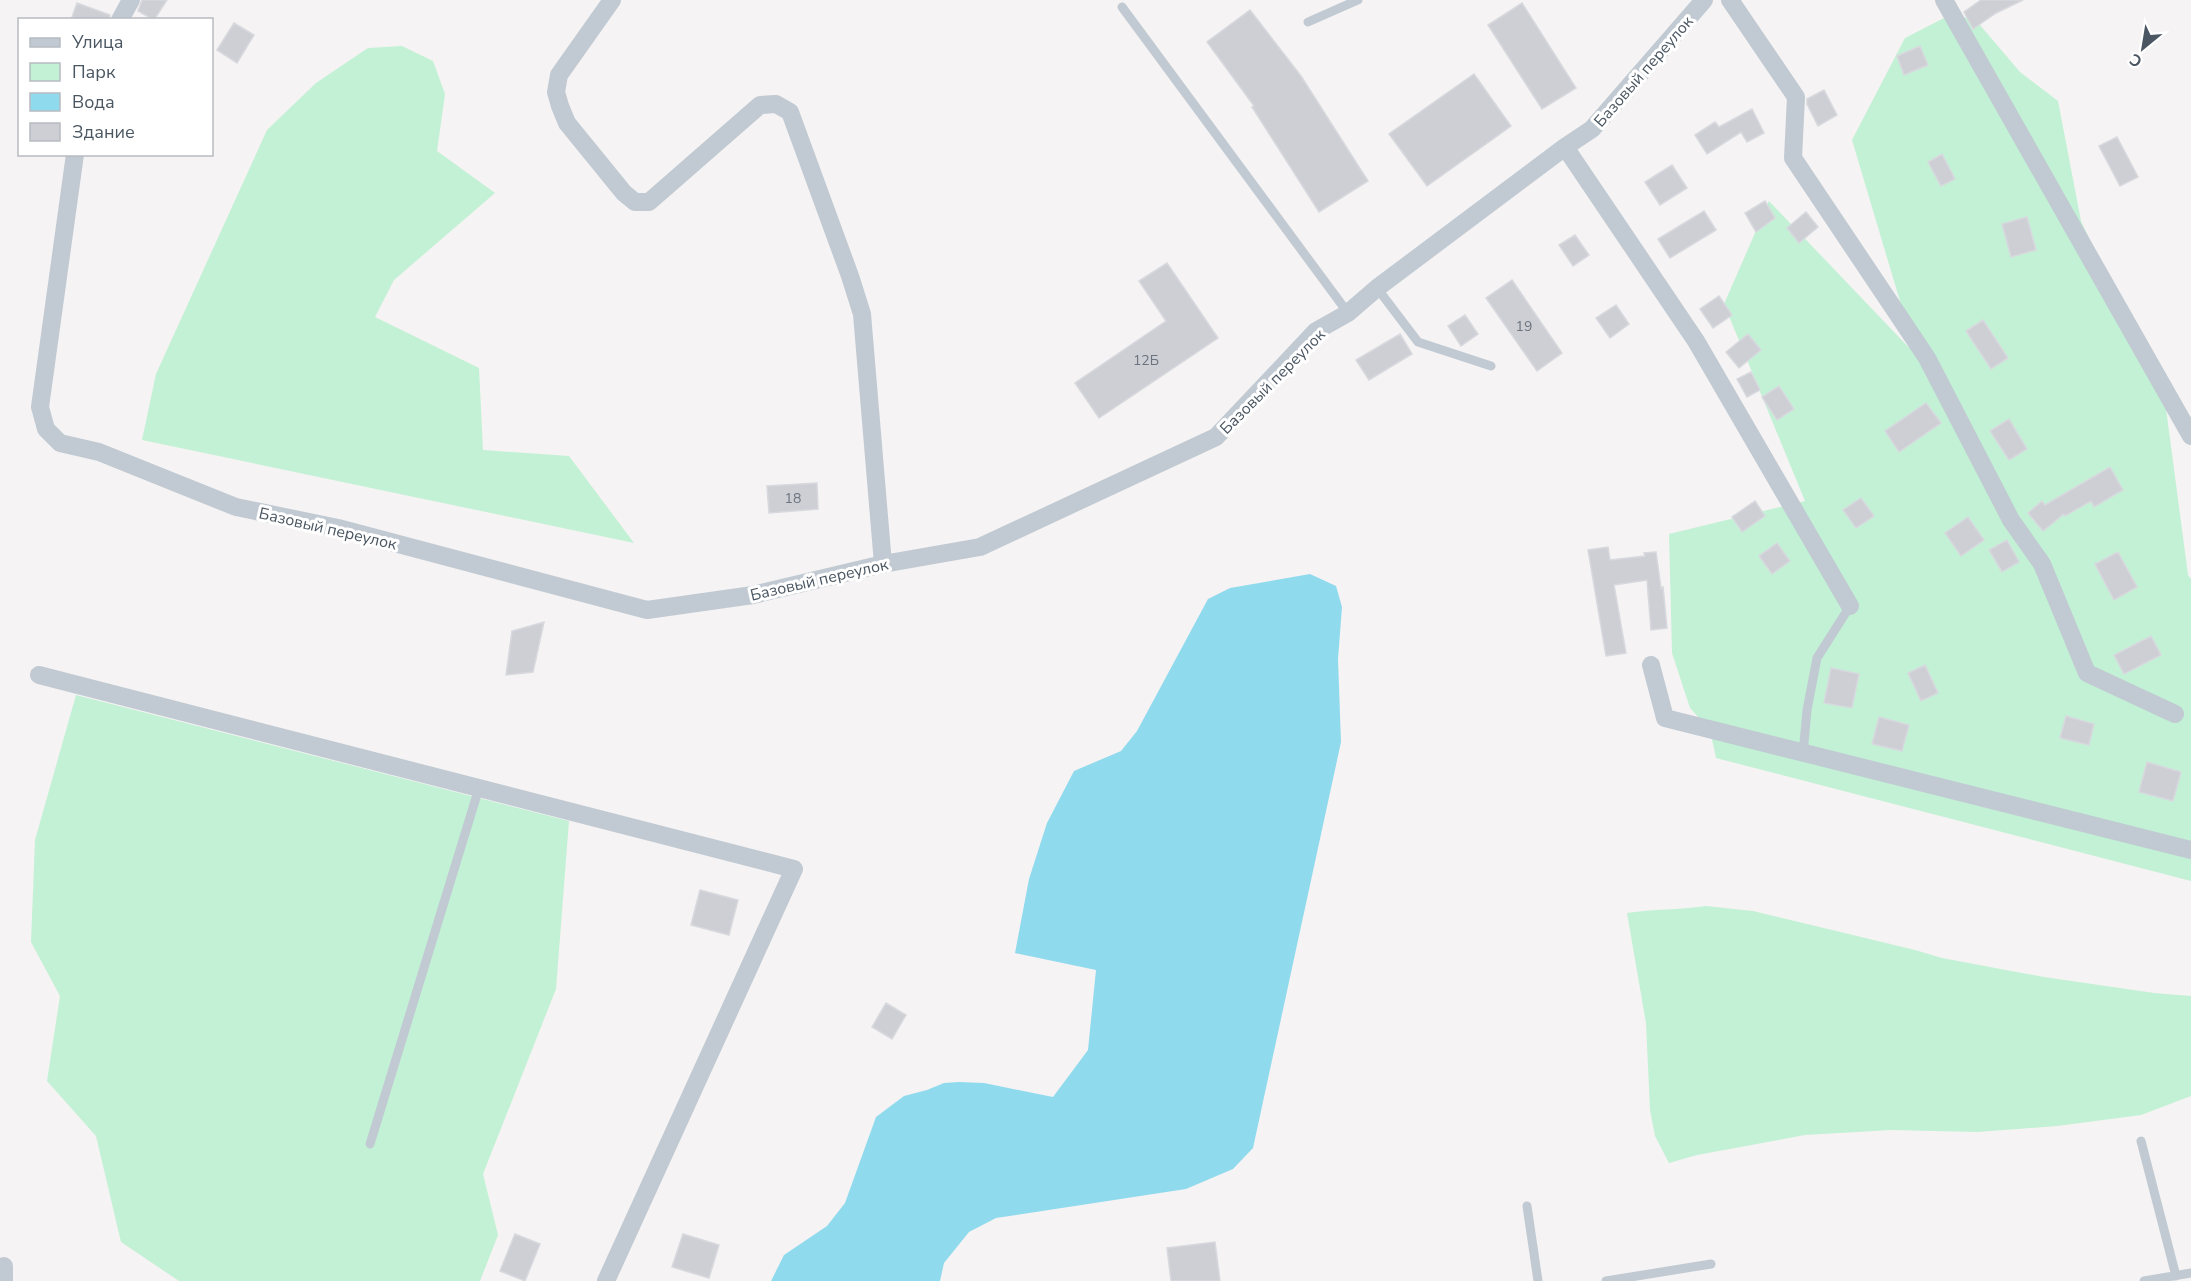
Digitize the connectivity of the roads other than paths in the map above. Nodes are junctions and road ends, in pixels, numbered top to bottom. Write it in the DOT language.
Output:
graph roads {
  1 [pos="131,0"];
  2 [pos="612,0"];
  3 [pos="1358,0"];
  4 [pos="1704,0"];
  5 [pos="1730,0"];
  6 [pos="1944,0"];
  7 [pos="1122,7"];
  8 [pos="121,18"];
  9 [pos="1308,22"];
  10 [pos="1564,147"];
  11 [pos="75,156"];
  12 [pos="1377,288"];
  13 [pos="1348,314"];
  14 [pos="1491,366"];
  15 [pos="2191,436"];
  16 [pos="884,564"];
  17 [pos="1850,606"];
  18 [pos="1651,665"];
  19 [pos="39,675"];
  20 [pos="2175,714"];
  21 [pos="1803,754"];
  22 [pos="479,788"];
  23 [pos="2191,850"];
  24 [pos="2141,1141"];
  25 [pos="370,1144"];
  26 [pos="1527,1206"];
  27 [pos="1711,1264"];
  28 [pos="2191,1273"];
  29 [pos="2176,1276"];
  30 [pos="606,1281"];
  31 [pos="1538,1281"];
  32 [pos="1606,1281"];
  33 [pos="2144,1281"];
  1 -- 8 [label="street"];
  2 -- 16 [label="street"];
  3 -- 9 [label="lane"];
  4 -- 10 [label="street, Базовый переулок"];
  5 -- 20 [label="street"];
  6 -- 15 [label="street"];
  7 -- 13 [label="lane"];
  10 -- 12 [label="street, Базовый переулок"];
  10 -- 17 [label="street"];
  11 -- 16 [label="street, Базовый переулок"];
  12 -- 13 [label="street, Базовый переулок"];
  12 -- 14 [label="lane"];
  13 -- 16 [label="street, Базовый переулок"];
  17 -- 21 [label="lane"];
  18 -- 21 [label="street"];
  19 -- 22 [label="street"];
  21 -- 23 [label="street"];
  22 -- 25 [label="lane"];
  22 -- 30 [label="street"];
  24 -- 29 [label="lane"];
  26 -- 31 [label="lane"];
  27 -- 32 [label="lane"];
  28 -- 29 [label="lane"];
  29 -- 33 [label="lane"];
}
